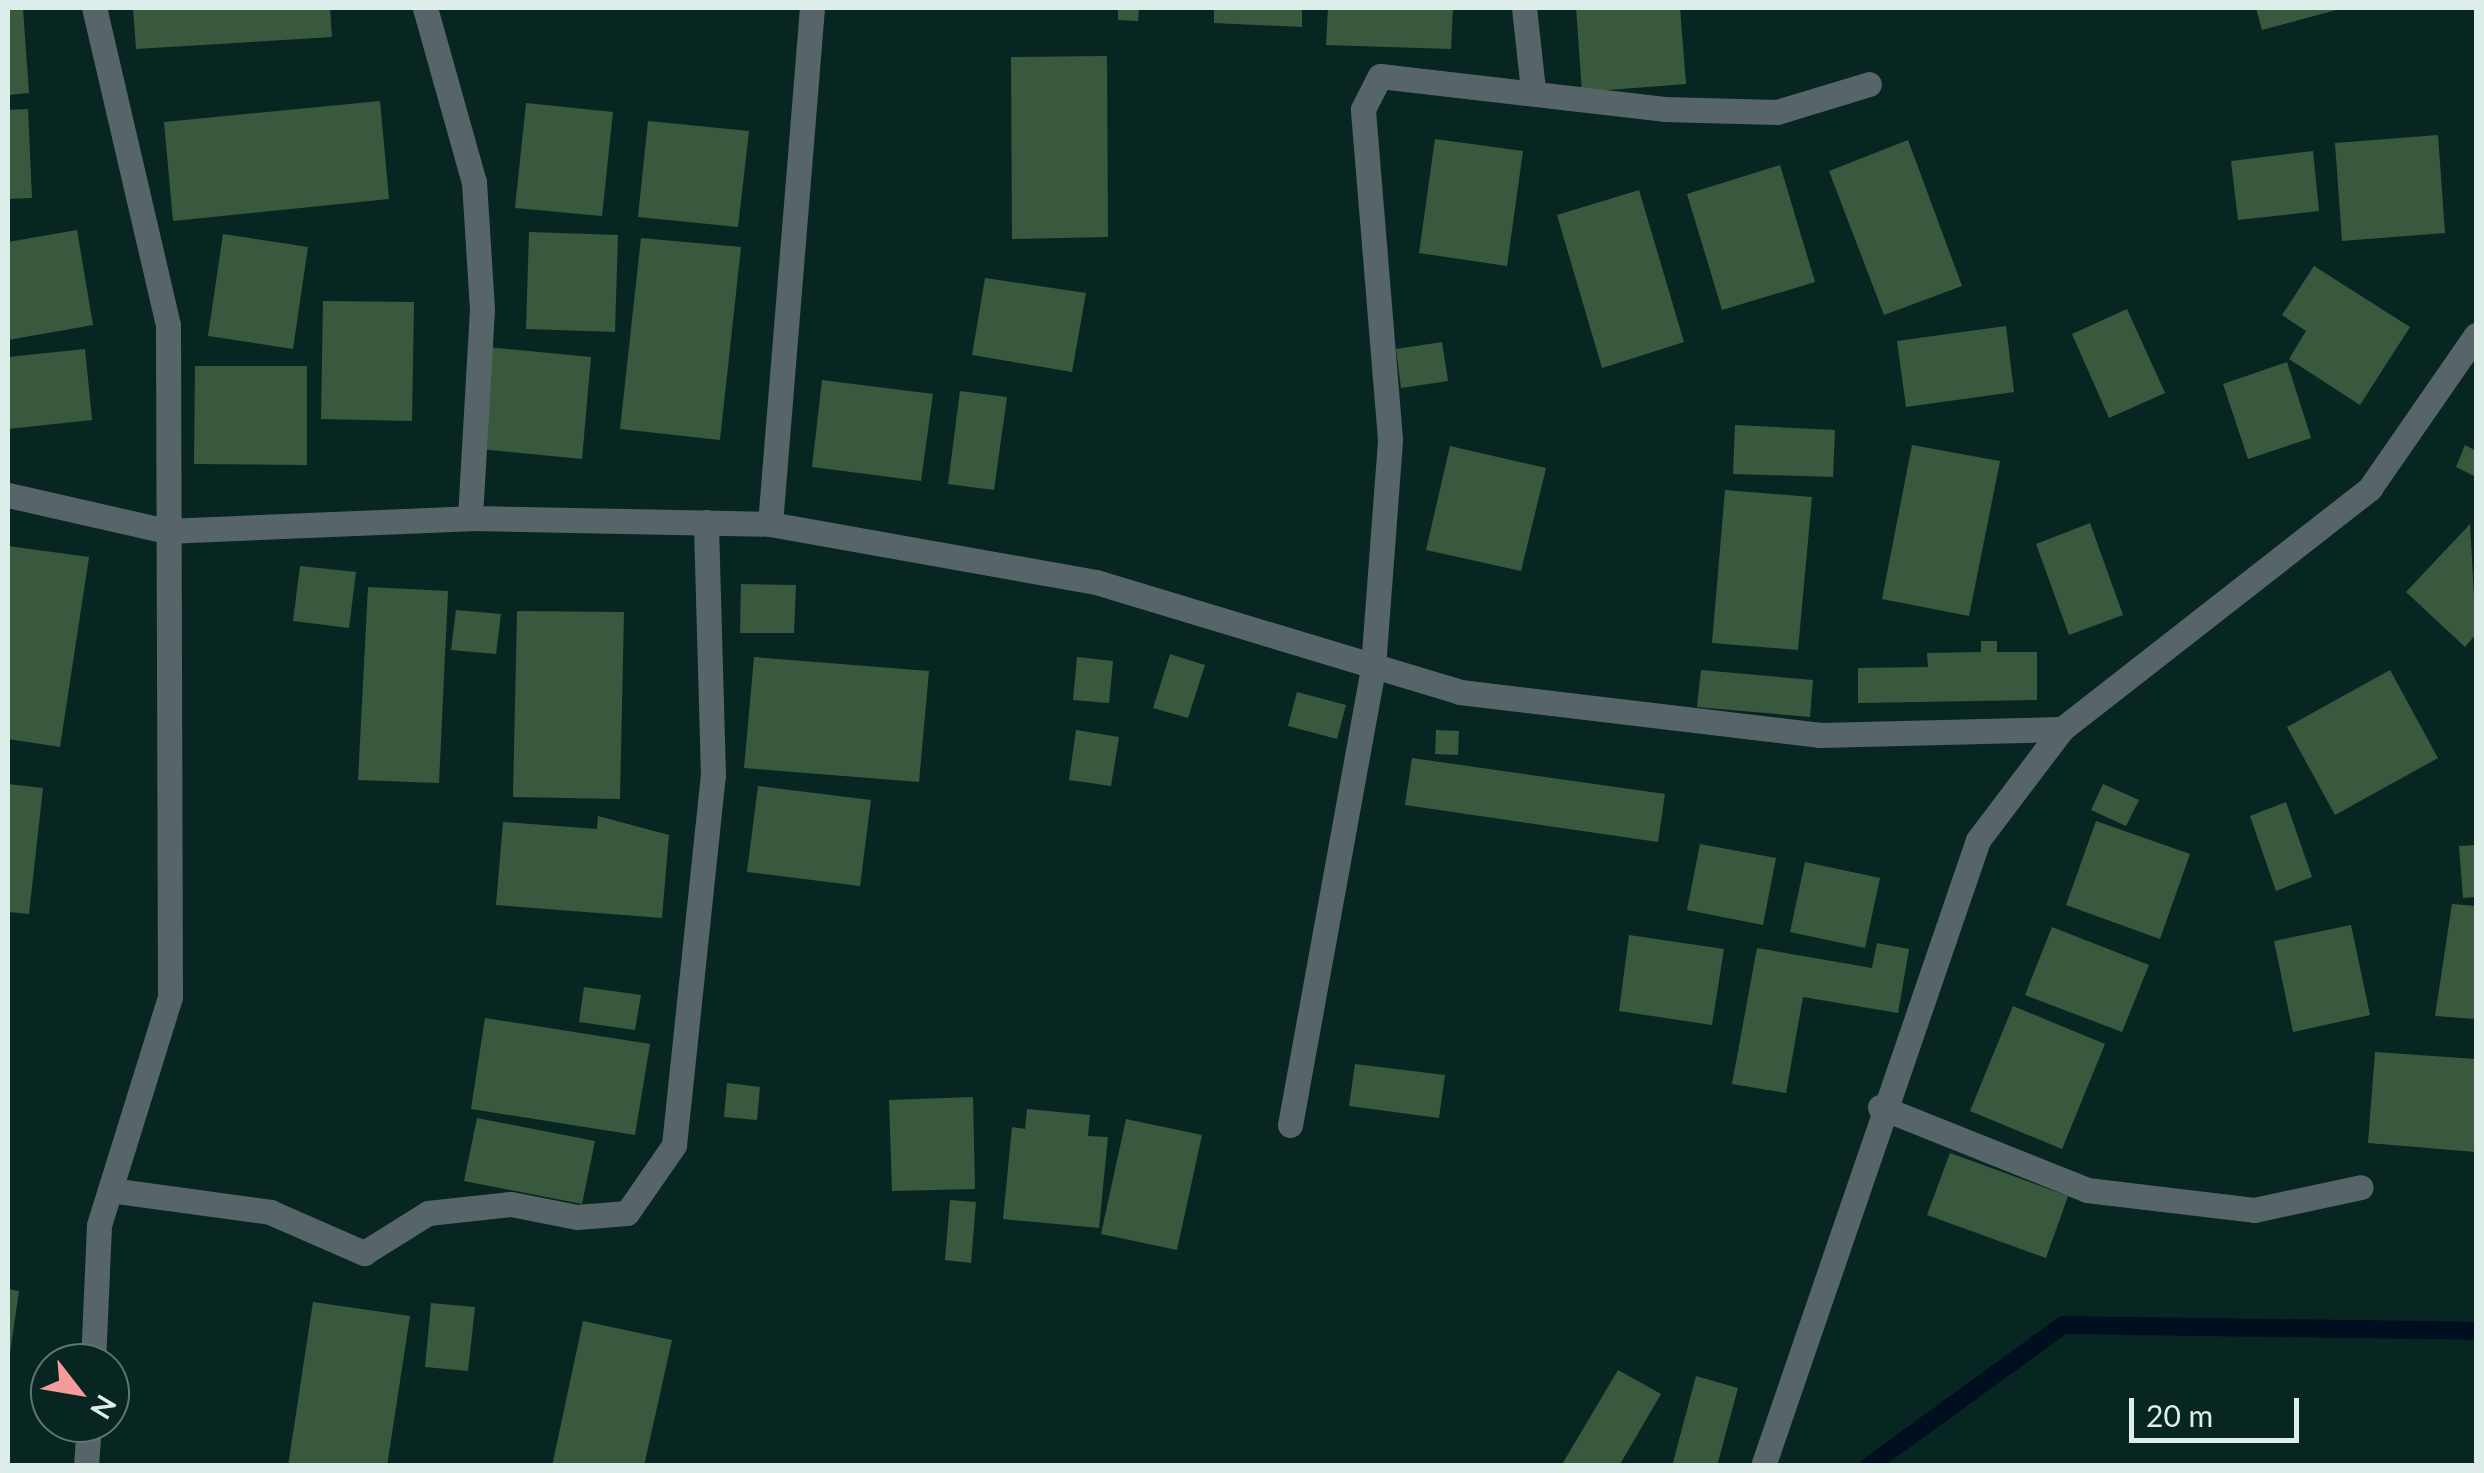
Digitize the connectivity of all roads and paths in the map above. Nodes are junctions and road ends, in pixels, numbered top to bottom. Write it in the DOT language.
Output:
graph roads {
  1 [pos="94,8"];
  2 [pos="425,8"];
  3 [pos="812,8"];
  4 [pos="1524,8"];
  5 [pos="1869,84"];
  6 [pos="1533,90"];
  7 [pos="2476,335"];
  8 [pos="8,494"];
  9 [pos="470,518"];
  10 [pos="706,522"];
  11 [pos="770,524"];
  12 [pos="166,531"];
  13 [pos="1373,666"];
  14 [pos="2062,729"];
  15 [pos="1880,1107"];
  16 [pos="1290,1125"];
  17 [pos="2361,1187"];
  18 [pos="110,1190"];
  19 [pos="94,1343"];
  20 [pos="1763,1466"];
  1 -- 12 [label="street"];
  2 -- 9 [label="street"];
  3 -- 11 [label="street"];
  4 -- 6 [label="street"];
  5 -- 6 [label="street"];
  6 -- 13 [label="street"];
  7 -- 14 [label="street"];
  8 -- 12 [label="street"];
  9 -- 10 [label="street"];
  9 -- 12 [label="street"];
  10 -- 11 [label="street"];
  10 -- 18 [label="street"];
  11 -- 13 [label="street"];
  12 -- 18 [label="street"];
  13 -- 14 [label="street"];
  13 -- 16 [label="street"];
  14 -- 15 [label="street"];
  15 -- 17 [label="street"];
  15 -- 20 [label="street"];
  18 -- 19 [label="street"];
}
